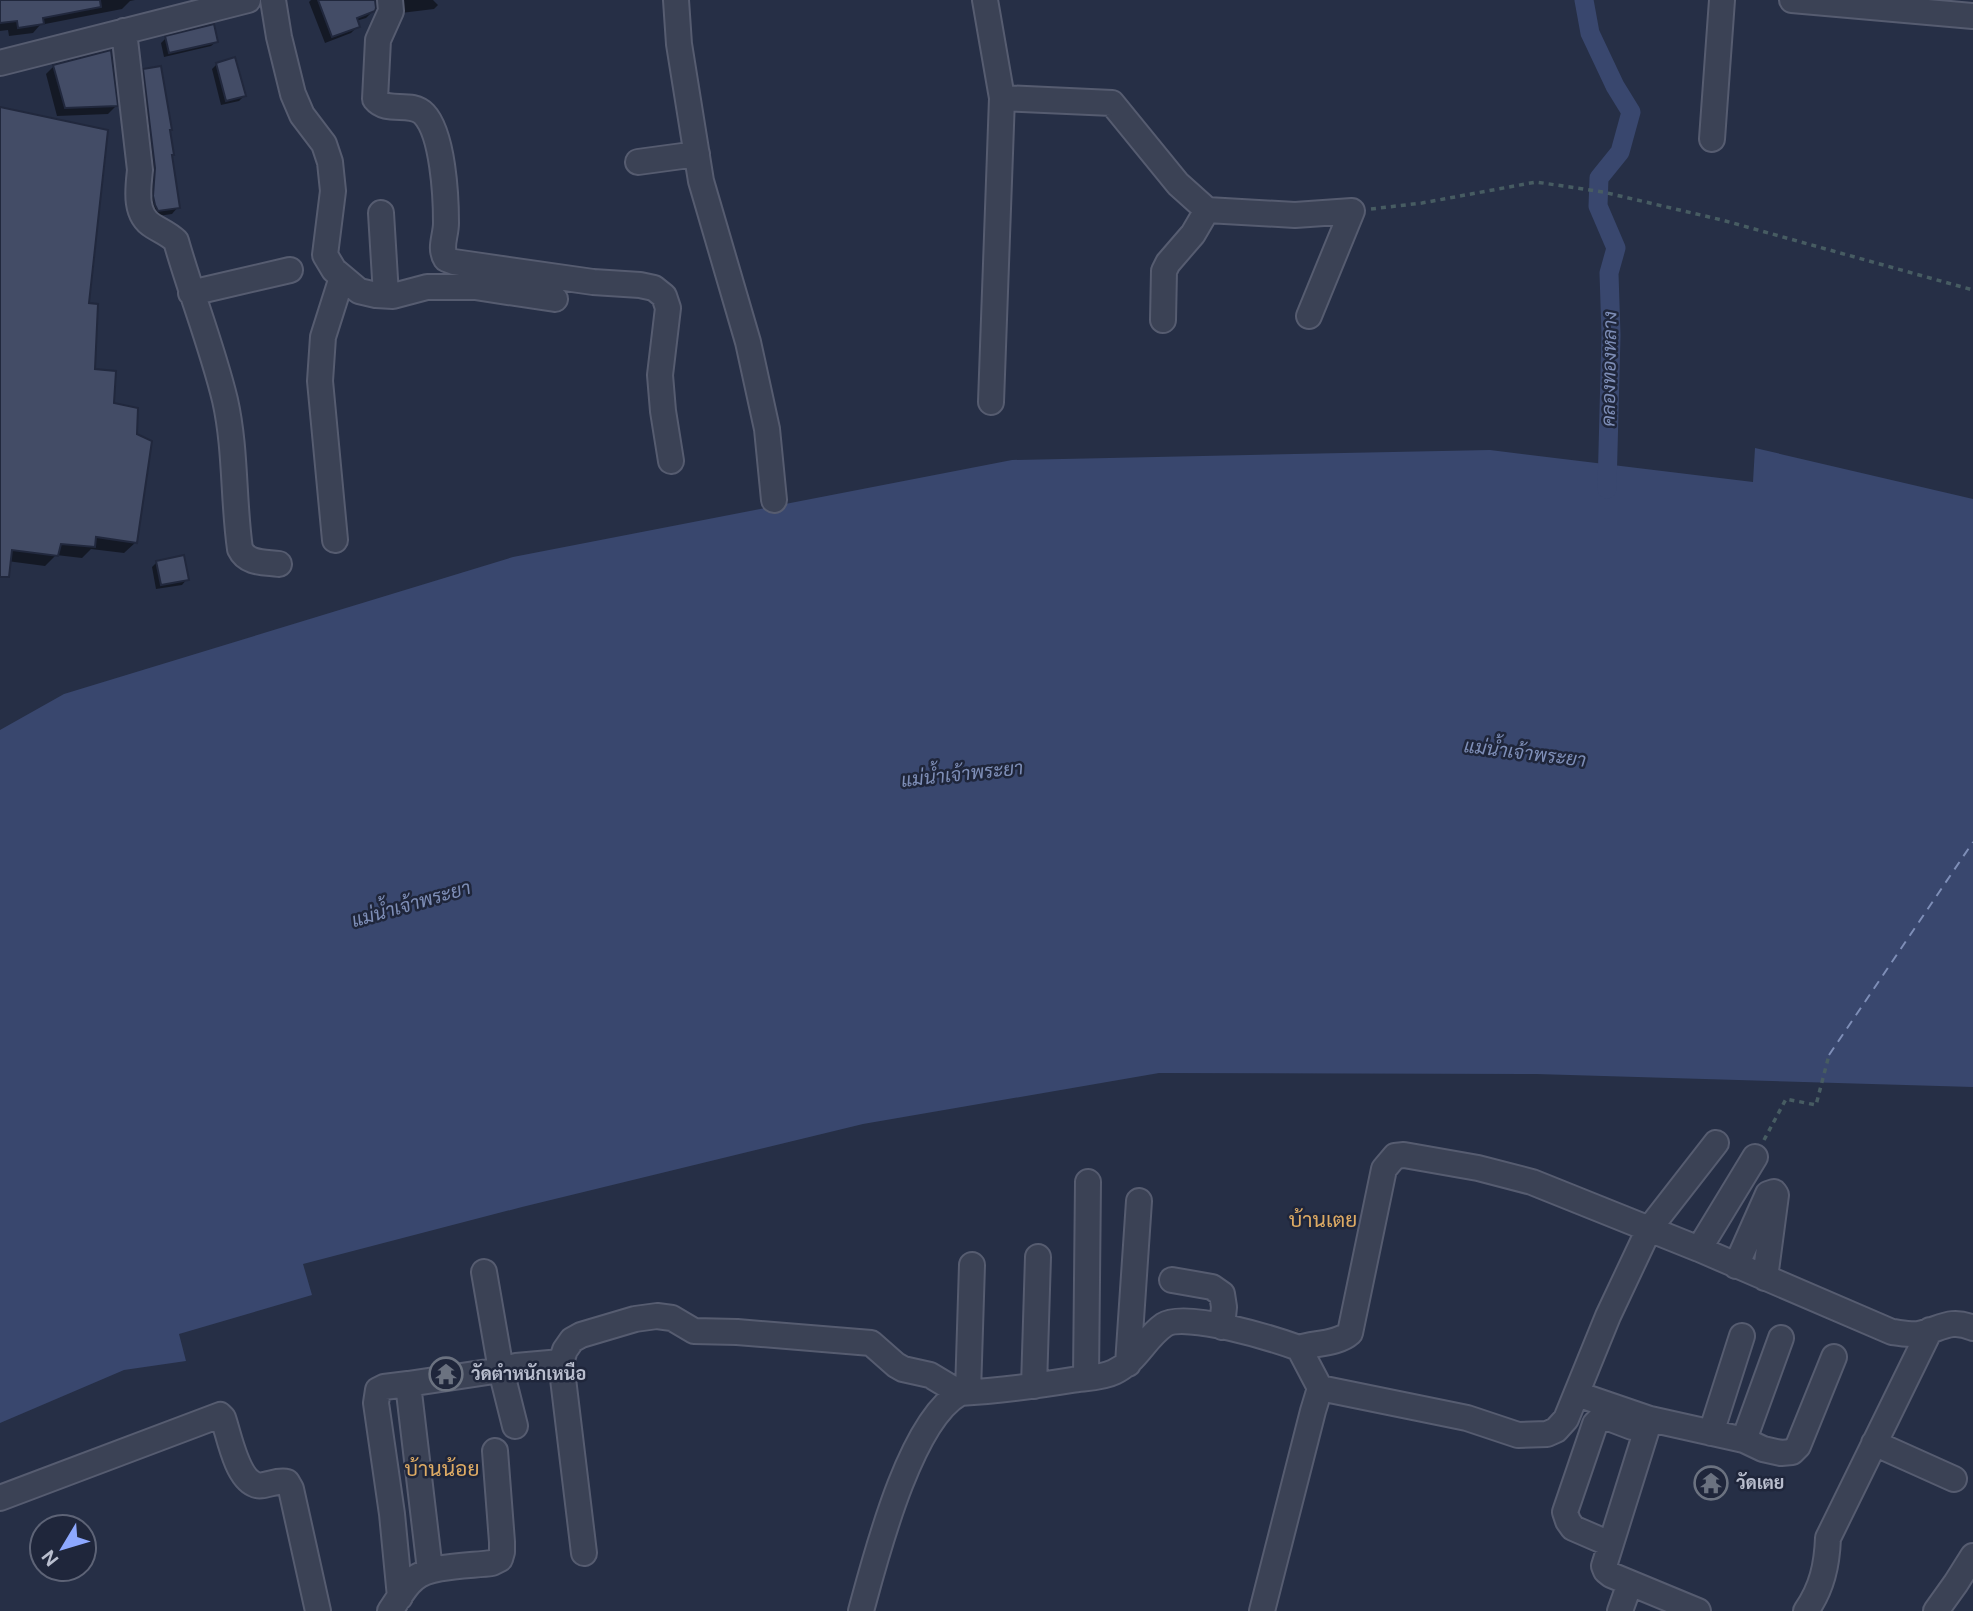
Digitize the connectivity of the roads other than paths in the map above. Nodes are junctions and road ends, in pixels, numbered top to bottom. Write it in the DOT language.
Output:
graph roads {
  1 [pos="273,0"];
  2 [pos="390,0"];
  3 [pos="676,0"];
  4 [pos="985,0"];
  5 [pos="1722,0"];
  6 [pos="1807,1"];
  7 [pos="237,2"];
  8 [pos="1973,16"];
  9 [pos="124,31"];
  10 [pos="0,63"];
  11 [pos="1002,97"];
  12 [pos="1712,139"];
  13 [pos="697,154"];
  14 [pos="638,162"];
  15 [pos="1207,210"];
  16 [pos="382,213"];
  17 [pos="290,270"];
  18 [pos="342,277"];
  19 [pos="191,293"];
  20 [pos="386,295"];
  21 [pos="555,299"];
  22 [pos="1309,316"];
  23 [pos="1163,320"];
  24 [pos="991,402"];
  25 [pos="671,461"];
  26 [pos="774,500"];
  27 [pos="335,540"];
  28 [pos="279,564"];
  29 [pos="1716,1143"];
  30 [pos="1755,1157"];
  31 [pos="1088,1182"];
  32 [pos="1139,1201"];
  33 [pos="1649,1229"];
  34 [pos="1699,1249"];
  35 [pos="1038,1257"];
  36 [pos="972,1265"];
  37 [pos="1736,1266"];
  38 [pos="484,1272"];
  39 [pos="1765,1278"];
  40 [pos="1172,1280"];
  41 [pos="1222,1327"];
  42 [pos="1973,1328"];
  43 [pos="1930,1330"];
  44 [pos="1742,1336"];
  45 [pos="1781,1338"];
  46 [pos="1299,1348"];
  47 [pos="1834,1357"];
  48 [pos="561,1362"];
  49 [pos="1128,1364"];
  50 [pos="501,1370"];
  51 [pos="1086,1378"];
  52 [pos="408,1384"];
  53 [pos="1034,1386"];
  54 [pos="1320,1388"];
  55 [pos="964,1392"];
  56 [pos="1577,1394"];
  57 [pos="515,1426"];
  58 [pos="1648,1426"];
  59 [pos="1711,1433"];
  60 [pos="414,1440"];
  61 [pos="1744,1440"];
  62 [pos="1874,1443"];
  63 [pos="383,1447"];
  64 [pos="495,1451"];
  65 [pos="1954,1479"];
  66 [pos="0,1498"];
  67 [pos="1610,1544"];
  68 [pos="584,1553"];
  69 [pos="1973,1556"];
  70 [pos="430,1570"];
  71 [pos="1630,1583"];
  72 [pos="395,1604"];
  73 [pos="318,1611"];
  74 [pos="861,1611"];
  75 [pos="1262,1611"];
  76 [pos="1620,1611"];
  77 [pos="1698,1611"];
  78 [pos="1806,1611"];
  79 [pos="1936,1611"];
  1 -- 18 [label="street"];
  2 -- 25 [label="street"];
  3 -- 13 [label="street"];
  4 -- 11 [label="street"];
  5 -- 12 [label="street"];
  6 -- 8 [label="street"];
  7 -- 9 [label="street"];
  9 -- 10 [label="street"];
  9 -- 19 [label="street"];
  11 -- 15 [label="street"];
  11 -- 24 [label="street"];
  13 -- 14 [label="street"];
  13 -- 26 [label="street"];
  15 -- 22 [label="street"];
  15 -- 23 [label="street"];
  16 -- 20 [label="street"];
  17 -- 19 [label="street"];
  18 -- 20 [label="street"];
  18 -- 27 [label="street"];
  19 -- 28 [label="street"];
  20 -- 21 [label="street"];
  29 -- 33 [label="street"];
  30 -- 34 [label="street"];
  31 -- 51 [label="street"];
  32 -- 49 [label="street"];
  33 -- 34 [label="street"];
  33 -- 46 [label="street"];
  33 -- 56 [label="street"];
  34 -- 37 [label="street"];
  35 -- 53 [label="street"];
  36 -- 55 [label="street"];
  37 -- 39 [label="street"];
  37 -- 39 [label="street"];
  38 -- 50 [label="street"];
  39 -- 43 [label="street"];
  40 -- 41 [label="street"];
  41 -- 46 [label="street"];
  41 -- 49 [label="street"];
  42 -- 43 [label="street"];
  43 -- 62 [label="street"];
  44 -- 59 [label="street"];
  45 -- 61 [label="street"];
  46 -- 54 [label="street"];
  47 -- 61 [label="street"];
  48 -- 50 [label="street"];
  48 -- 55 [label="street"];
  48 -- 68 [label="street"];
  49 -- 51 [label="street"];
  50 -- 52 [label="street"];
  50 -- 57 [label="street"];
  51 -- 53 [label="street"];
  52 -- 60 [label="street"];
  52 -- 63 [label="street"];
  53 -- 55 [label="street"];
  54 -- 56 [label="street"];
  54 -- 75 [label="street"];
  55 -- 74 [label="street"];
  56 -- 58 [label="street"];
  58 -- 59 [label="street"];
  58 -- 67 [label="street"];
  58 -- 67 [label="street"];
  59 -- 61 [label="street"];
  60 -- 63 [label="street"];
  60 -- 70 [label="street"];
  62 -- 65 [label="street"];
  62 -- 78 [label="street"];
  63 -- 72 [label="street"];
  64 -- 70 [label="street"];
  66 -- 73 [label="street"];
  67 -- 71 [label="street"];
  69 -- 79 [label="street"];
  70 -- 72 [label="street"];
  71 -- 76 [label="street"];
  71 -- 77 [label="street"];
}
